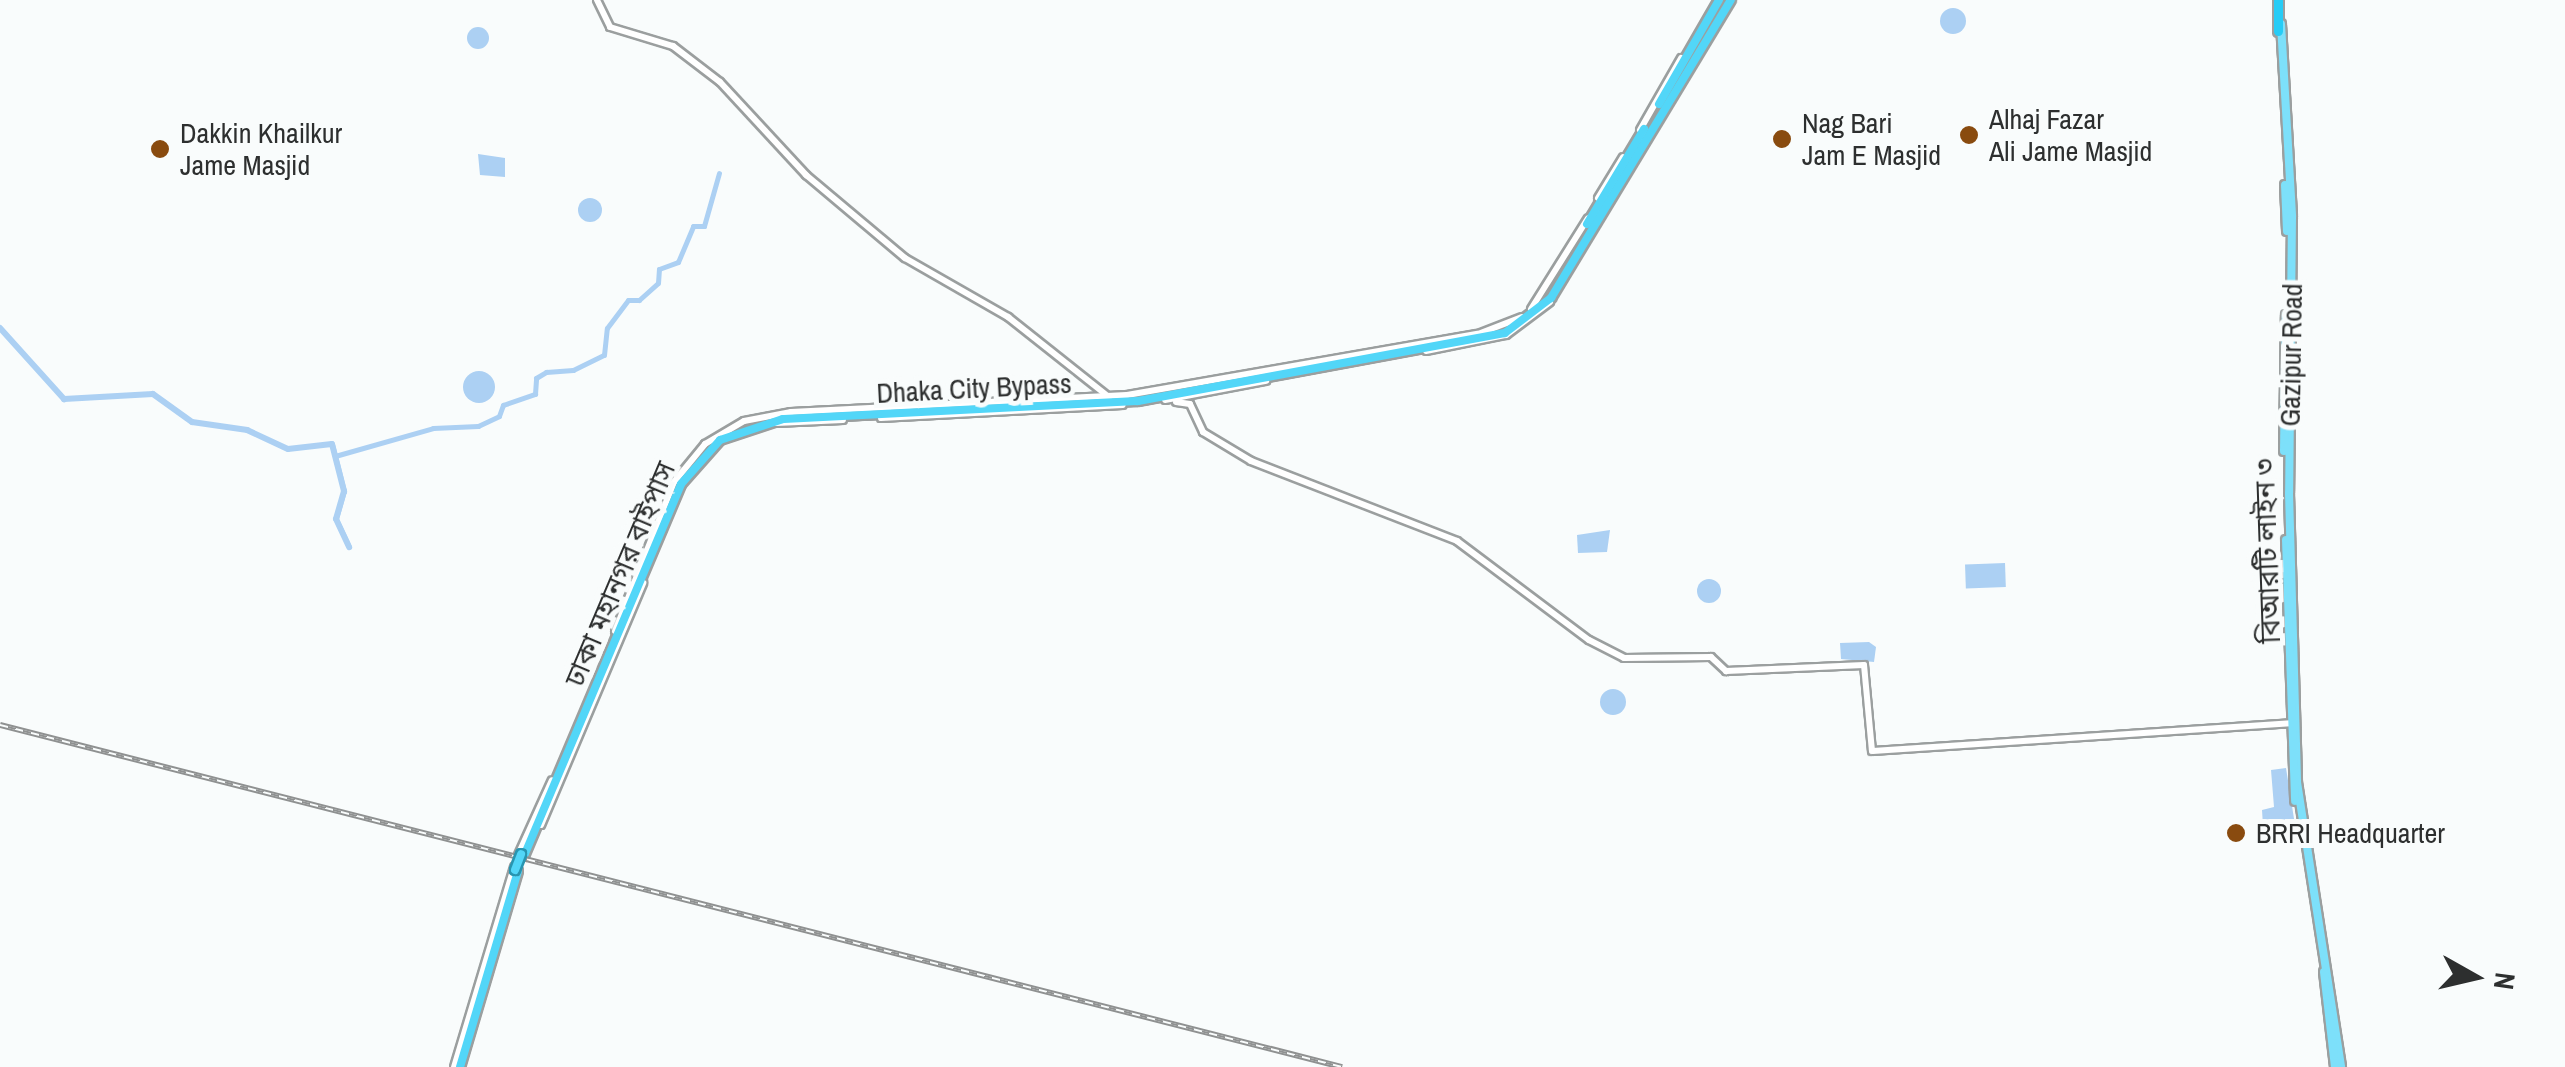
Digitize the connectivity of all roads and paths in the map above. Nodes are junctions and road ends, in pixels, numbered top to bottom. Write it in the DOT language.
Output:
graph roads {
  1 [pos="597,0"];
  2 [pos="1719,0"];
  3 [pos="1731,0"];
  4 [pos="2277,0"];
  5 [pos="2279,31"];
  6 [pos="1695,48"];
  7 [pos="1109,398"];
  8 [pos="1126,399"];
  9 [pos="1165,400"];
  10 [pos="2291,724"];
  11 [pos="523,855"];
  12 [pos="458,1067"];
  13 [pos="2338,1067"];
  1 -- 7 [label="main road"];
  2 -- 6 [label="highway, Dhaka City Bypass"];
  3 -- 6 [label="highway, Dhaka City Bypass"];
  4 -- 5 [label="highway, বিআরটি লাইন ৩"];
  4 -- 10 [label="main road, Gazipur Road"];
  5 -- 13 [label="main road, বিআরটি লাইন ৩"];
  6 -- 7 [label="main road"];
  6 -- 8 [label="highway, Dhaka City Bypass"];
  6 -- 9 [label="main road"];
  6 -- 11 [label="highway, Dhaka City Bypass"];
  7 -- 12 [label="main road"];
  8 -- 11 [label="highway, ঢাকা মহানগর বাইপাস"];
  9 -- 10 [label="main road"];
  9 -- 12 [label="main road"];
  10 -- 13 [label="main road, Gazipur Road"];
  11 -- 12 [label="highway, ঢাকা মহানগর বাইপাস, bridge"];
}
